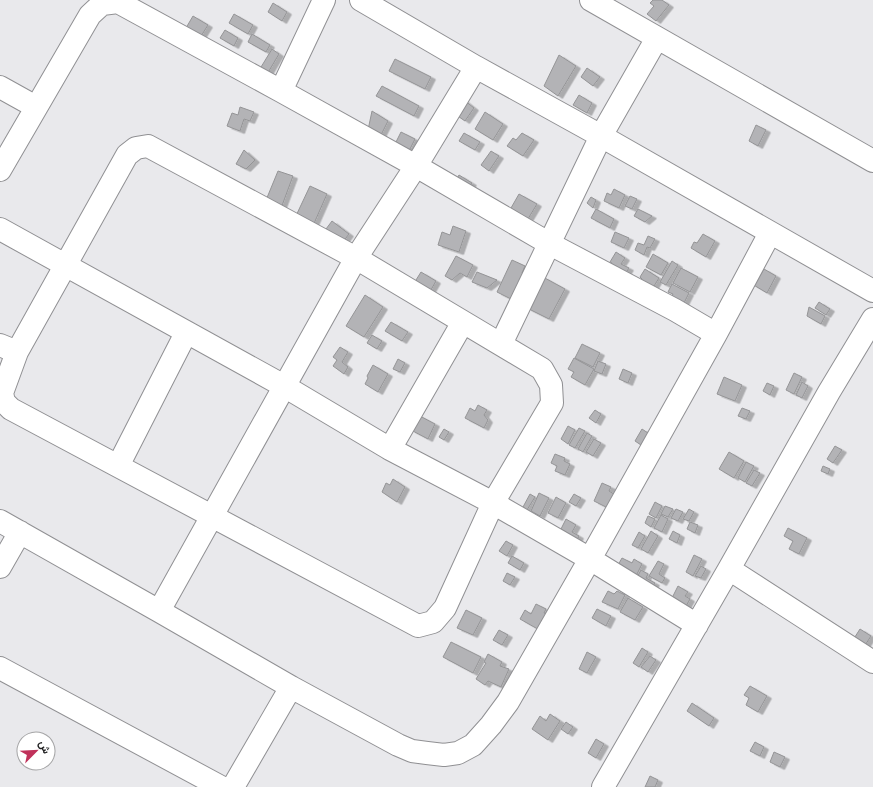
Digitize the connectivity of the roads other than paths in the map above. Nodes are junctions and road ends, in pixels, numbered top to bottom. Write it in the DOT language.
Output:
graph roads {
  1 [pos="324,0"];
  2 [pos="361,0"];
  3 [pos="591,0"];
  4 [pos="658,38"];
  5 [pos="476,67"];
  6 [pos="0,87"];
  7 [pos="280,91"];
  8 [pos="36,107"];
  9 [pos="601,136"];
  10 [pos="873,160"];
  11 [pos="416,166"];
  12 [pos="0,170"];
  13 [pos="0,229"];
  14 [pos="770,233"];
  15 [pos="550,244"];
  16 [pos="356,258"];
  17 [pos="66,265"];
  18 [pos="873,291"];
  19 [pos="873,319"];
  20 [pos="463,322"];
  21 [pos="186,333"];
  22 [pos="716,334"];
  23 [pos="501,344"];
  24 [pos="9,349"];
  25 [pos="284,386"];
  26 [pos="390,449"];
  27 [pos="118,466"];
  28 [pos="493,503"];
  29 [pos="211,517"];
  30 [pos="0,521"];
  31 [pos="20,532"];
  32 [pos="590,559"];
  33 [pos="0,567"];
  34 [pos="729,569"];
  35 [pos="159,611"];
  36 [pos="697,625"];
  37 [pos="873,662"];
  38 [pos="0,668"];
  39 [pos="290,687"];
  40 [pos="221,787"];
  41 [pos="232,787"];
  42 [pos="603,787"];
  1 -- 7 [label="street"];
  2 -- 5 [label="street"];
  3 -- 4 [label="street"];
  4 -- 9 [label="street"];
  4 -- 10 [label="street"];
  5 -- 9 [label="street"];
  5 -- 11 [label="street"];
  6 -- 8 [label="street"];
  7 -- 8 [label="street"];
  7 -- 11 [label="street"];
  8 -- 12 [label="street"];
  9 -- 14 [label="street"];
  9 -- 15 [label="street"];
  11 -- 15 [label="street"];
  11 -- 16 [label="street"];
  13 -- 17 [label="street"];
  14 -- 18 [label="street"];
  14 -- 22 [label="street"];
  15 -- 22 [label="street"];
  15 -- 23 [label="street"];
  16 -- 17 [label="street"];
  16 -- 20 [label="street"];
  16 -- 25 [label="street"];
  17 -- 21 [label="street"];
  17 -- 24 [label="street"];
  19 -- 34 [label="street"];
  20 -- 23 [label="street"];
  20 -- 26 [label="street"];
  21 -- 25 [label="street"];
  21 -- 27 [label="street"];
  22 -- 32 [label="street"];
  23 -- 28 [label="street"];
  24 -- 27 [label="street"];
  25 -- 26 [label="street"];
  25 -- 29 [label="street"];
  26 -- 28 [label="street"];
  27 -- 29 [label="street"];
  28 -- 29 [label="street"];
  28 -- 32 [label="street"];
  29 -- 35 [label="street"];
  30 -- 31 [label="street"];
  31 -- 33 [label="street"];
  31 -- 35 [label="street"];
  32 -- 36 [label="street"];
  32 -- 39 [label="street"];
  34 -- 36 [label="street"];
  34 -- 37 [label="street"];
  35 -- 39 [label="street"];
  36 -- 42 [label="street"];
  38 -- 40 [label="street"];
  39 -- 41 [label="street"];
}
